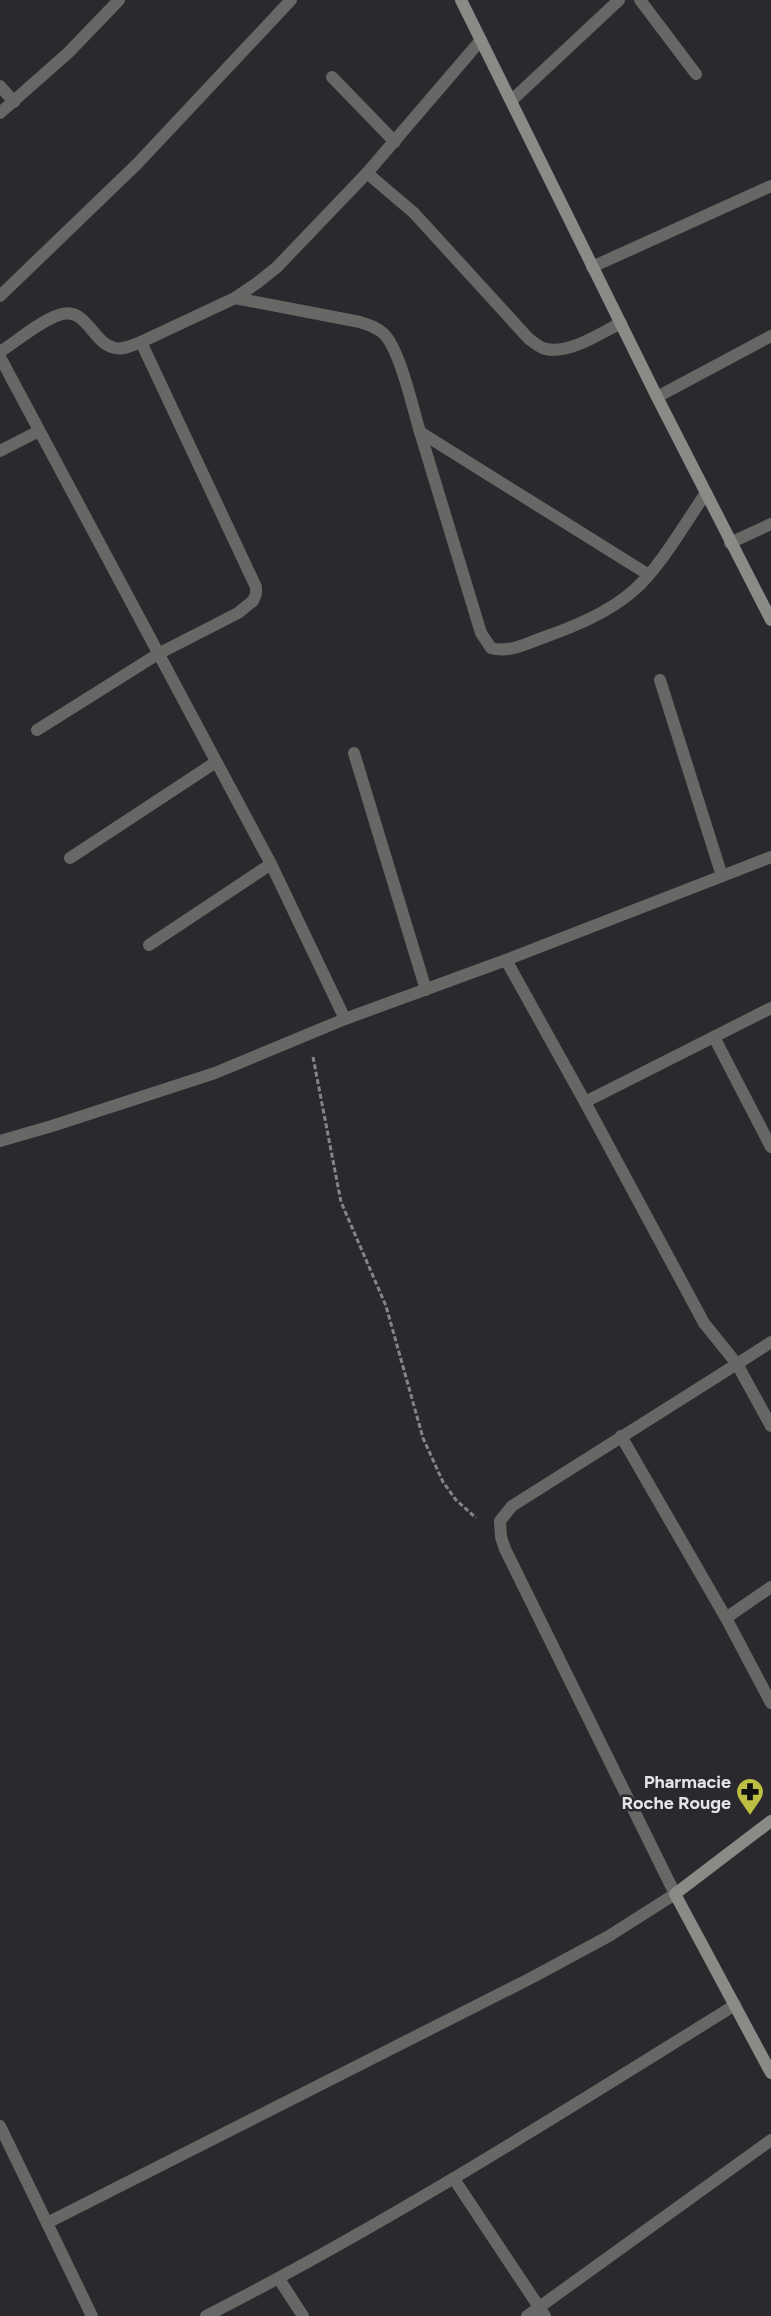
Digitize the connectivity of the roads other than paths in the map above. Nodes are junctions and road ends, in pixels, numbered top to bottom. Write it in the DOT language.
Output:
graph roads {
  1 [pos="119,0"];
  2 [pos="290,0"];
  3 [pos="461,0"];
  4 [pos="619,0"];
  5 [pos="640,0"];
  6 [pos="481,40"];
  7 [pos="696,74"];
  8 [pos="332,77"];
  9 [pos="0,86"];
  10 [pos="512,100"];
  11 [pos="14,102"];
  12 [pos="0,113"];
  13 [pos="395,142"];
  14 [pos="367,173"];
  15 [pos="771,186"];
  16 [pos="592,267"];
  17 [pos="0,296"];
  18 [pos="235,298"];
  19 [pos="621,323"];
  20 [pos="771,336"];
  21 [pos="141,342"];
  22 [pos="0,352"];
  23 [pos="0,357"];
  24 [pos="657,397"];
  25 [pos="39,432"];
  26 [pos="420,432"];
  27 [pos="0,451"];
  28 [pos="706,493"];
  29 [pos="771,524"];
  30 [pos="730,543"];
  31 [pos="649,575"];
  32 [pos="771,620"];
  33 [pos="158,654"];
  34 [pos="660,680"];
  35 [pos="37,730"];
  36 [pos="354,753"];
  37 [pos="216,762"];
  38 [pos="771,857"];
  39 [pos="70,858"];
  40 [pos="271,864"];
  41 [pos="722,876"];
  42 [pos="149,945"];
  43 [pos="506,960"];
  44 [pos="426,990"];
  45 [pos="771,1008"];
  46 [pos="345,1019"];
  47 [pos="714,1037"];
  48 [pos="585,1102"];
  49 [pos="0,1140"];
  50 [pos="771,1147"];
  51 [pos="771,1342"];
  52 [pos="737,1364"];
  53 [pos="771,1426"];
  54 [pos="621,1436"];
  55 [pos="771,1587"];
  56 [pos="726,1618"];
  57 [pos="771,1703"];
  58 [pos="771,1821"];
  59 [pos="676,1894"];
  60 [pos="735,2005"];
  61 [pos="771,2072"];
  62 [pos="0,2126"];
  63 [pos="771,2140"];
  64 [pos="454,2180"];
  65 [pos="47,2223"];
  66 [pos="279,2279"];
  67 [pos="543,2312"];
  68 [pos="92,2316"];
  69 [pos="206,2316"];
  70 [pos="303,2316"];
  71 [pos="527,2316"];
  1 -- 11 [label="street"];
  2 -- 17 [label="street"];
  3 -- 6 [label="street"];
  4 -- 10 [label="street"];
  5 -- 7 [label="street"];
  6 -- 10 [label="street"];
  6 -- 13 [label="street"];
  8 -- 13 [label="street"];
  9 -- 11 [label="street"];
  10 -- 16 [label="street"];
  11 -- 12 [label="street"];
  13 -- 14 [label="street"];
  14 -- 18 [label="street"];
  14 -- 19 [label="street"];
  15 -- 16 [label="street"];
  16 -- 19 [label="street"];
  18 -- 21 [label="street"];
  18 -- 26 [label="street"];
  19 -- 24 [label="street"];
  20 -- 24 [label="street"];
  21 -- 22 [label="street"];
  21 -- 33 [label="street"];
  23 -- 25 [label="street"];
  24 -- 28 [label="street"];
  25 -- 27 [label="street"];
  25 -- 33 [label="street"];
  26 -- 31 [label="street"];
  26 -- 31 [label="street"];
  28 -- 30 [label="street"];
  28 -- 31 [label="street"];
  29 -- 30 [label="street"];
  30 -- 32 [label="street"];
  33 -- 35 [label="street"];
  33 -- 37 [label="street"];
  34 -- 41 [label="street"];
  36 -- 44 [label="street"];
  37 -- 39 [label="street"];
  37 -- 40 [label="street"];
  38 -- 41 [label="street"];
  40 -- 42 [label="street"];
  40 -- 46 [label="street"];
  41 -- 43 [label="street"];
  43 -- 44 [label="street"];
  43 -- 48 [label="street"];
  44 -- 46 [label="street"];
  45 -- 47 [label="street"];
  46 -- 49 [label="street"];
  47 -- 48 [label="street"];
  47 -- 50 [label="street"];
  48 -- 52 [label="street"];
  51 -- 52 [label="street"];
  52 -- 53 [label="street"];
  52 -- 54 [label="street"];
  54 -- 56 [label="street"];
  54 -- 59 [label="street"];
  55 -- 56 [label="street"];
  56 -- 57 [label="street"];
  58 -- 59 [label="street"];
  59 -- 60 [label="street"];
  59 -- 65 [label="street"];
  60 -- 61 [label="street"];
  60 -- 64 [label="street"];
  62 -- 65 [label="street"];
  63 -- 67 [label="street"];
  64 -- 66 [label="street"];
  64 -- 67 [label="street"];
  65 -- 68 [label="street"];
  66 -- 69 [label="street"];
  66 -- 70 [label="street"];
  67 -- 71 [label="street"];
}
